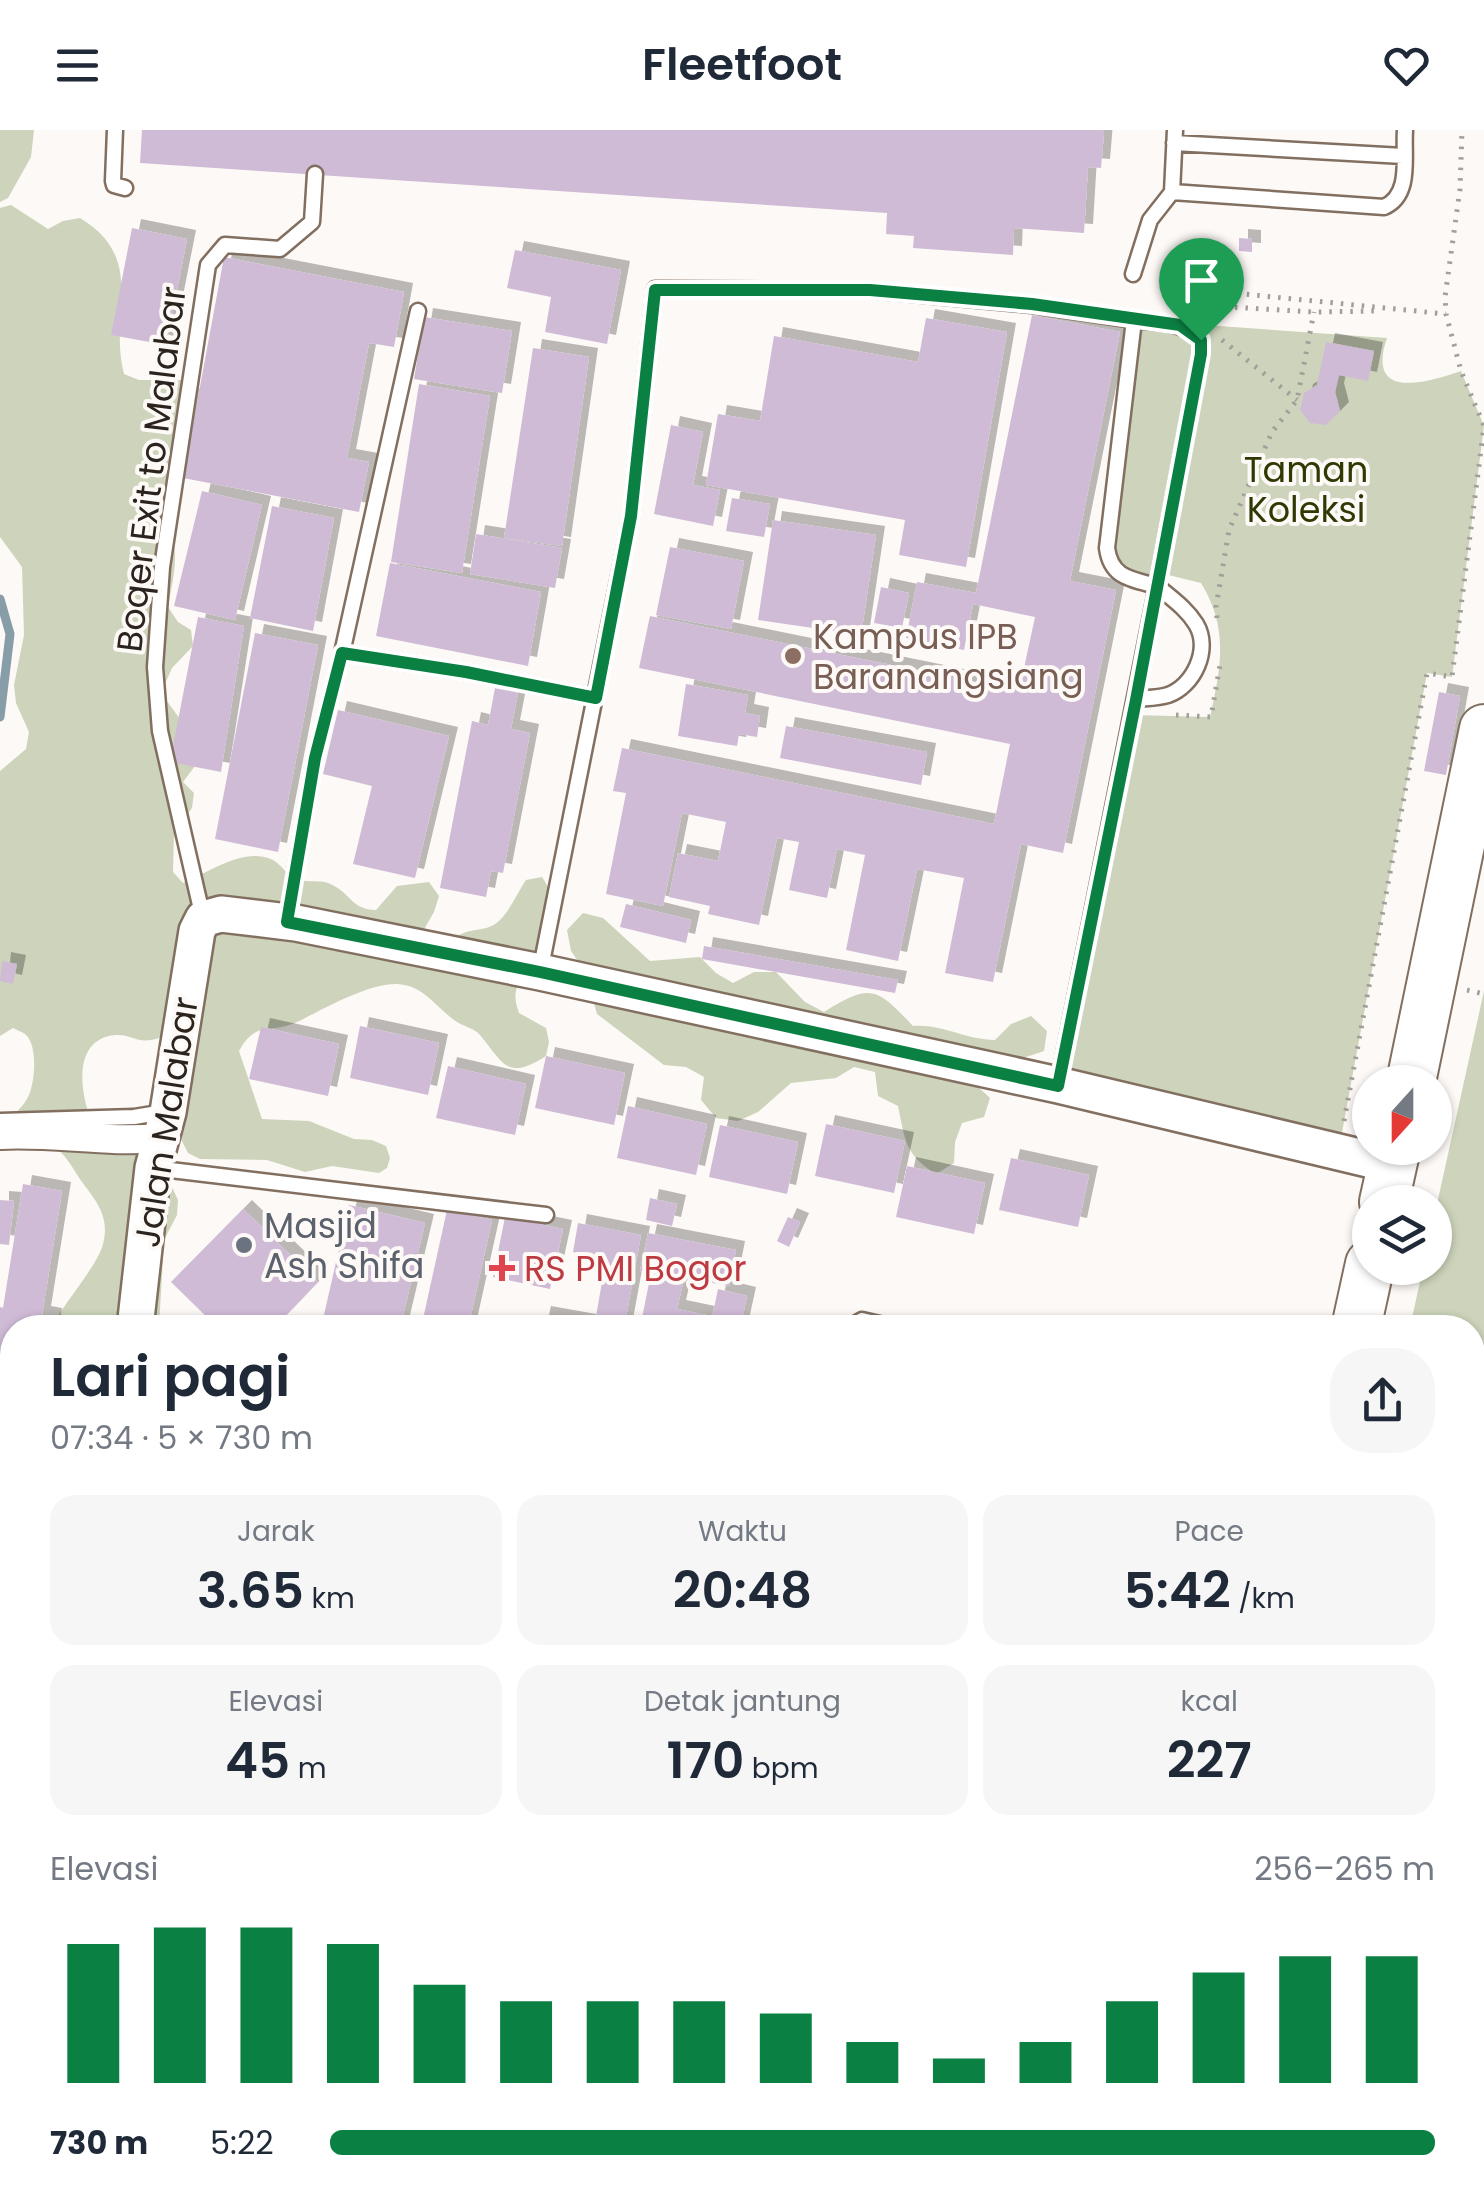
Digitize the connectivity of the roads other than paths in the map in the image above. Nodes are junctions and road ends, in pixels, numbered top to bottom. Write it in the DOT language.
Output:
graph roads {
  1 [pos="116,130"];
  2 [pos="1405,130"];
  3 [pos="1174,137"];
  4 [pos="1403,156"];
  5 [pos="314,174"];
  6 [pos="125,188"];
  7 [pos="1172,192"];
  8 [pos="1132,274"];
  9 [pos="418,312"];
  10 [pos="1134,320"];
  11 [pos="1156,586"];
  12 [pos="342,653"];
  13 [pos="596,698"];
  14 [pos="1135,707"];
  15 [pos="1484,729"];
  16 [pos="1484,842"];
  17 [pos="204,919"];
  18 [pos="287,922"];
  19 [pos="540,972"];
  20 [pos="1416,1065"];
  21 [pos="1436,1065"];
  22 [pos="1058,1086"];
  23 [pos="0,1122"];
  24 [pos="0,1134"];
  25 [pos="160,1139"];
  26 [pos="1400,1173"];
  27 [pos="546,1215"];
  28 [pos="1365,1285"];
  29 [pos="1389,1285"];
  30 [pos="137,1315"];
  31 [pos="1359,1315"];
  32 [pos="1383,1315"];
  1 -- 6 [label="lane"];
  2 -- 4 [label="lane"];
  3 -- 4 [label="lane"];
  3 -- 7 [label="lane"];
  4 -- 7 [label="lane"];
  5 -- 17 [label="lane, Boqer Exit to Malabar"];
  7 -- 8 [label="lane"];
  9 -- 12 [label="lane"];
  10 -- 11 [label="lane"];
  10 -- 11 [label="lane"];
  10 -- 13 [label="lane"];
  11 -- 14 [label="lane"];
  11 -- 14 [label="lane"];
  12 -- 13 [label="lane"];
  12 -- 18 [label="lane"];
  13 -- 19 [label="lane"];
  14 -- 22 [label="lane"];
  15 -- 20 [label="highway"];
  16 -- 21 [label="highway"];
  17 -- 18 [label="street"];
  17 -- 25 [label="street, Jalan Malabar"];
  18 -- 19 [label="street"];
  19 -- 22 [label="street"];
  22 -- 26 [label="street"];
  23 -- 25 [label="lane"];
  24 -- 25 [label="street"];
  25 -- 27 [label="lane"];
  25 -- 30 [label="street, Jalan Malabar"];
  28 -- 31 [label="highway"];
  29 -- 32 [label="highway"];
}
